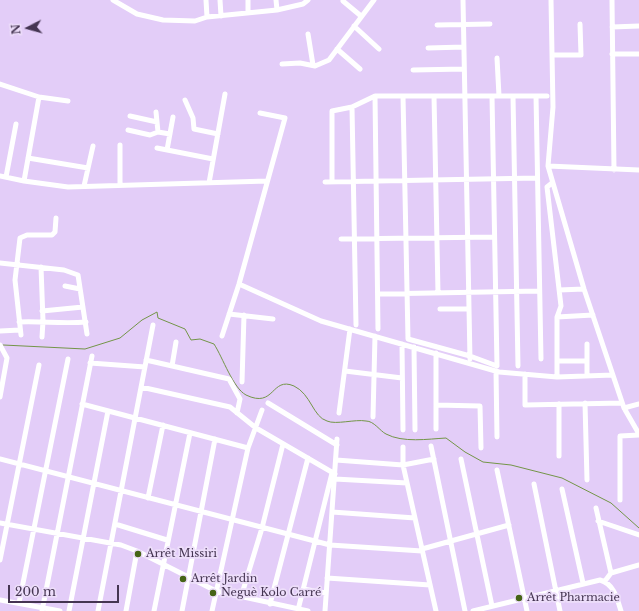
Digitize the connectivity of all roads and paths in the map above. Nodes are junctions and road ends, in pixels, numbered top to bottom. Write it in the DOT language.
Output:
graph roads {
  1 [pos="206,0"];
  2 [pos="220,0"];
  3 [pos="248,0"];
  4 [pos="276,0"];
  5 [pos="308,0"];
  6 [pos="374,0"];
  7 [pos="463,0"];
  8 [pos="551,0"];
  9 [pos="612,0"];
  10 [pos="115,1"];
  11 [pos="343,1"];
  12 [pos="303,2"];
  13 [pos="277,10"];
  14 [pos="248,13"];
  15 [pos="221,16"];
  16 [pos="361,16"];
  17 [pos="207,17"];
  18 [pos="464,24"];
  19 [pos="490,24"];
  20 [pos="580,24"];
  21 [pos="436,25"];
  22 [pos="354,26"];
  23 [pos="639,26"];
  24 [pos="612,27"];
  25 [pos="308,34"];
  26 [pos="428,48"];
  27 [pos="464,48"];
  28 [pos="337,49"];
  29 [pos="379,49"];
  30 [pos="612,54"];
  31 [pos="639,54"];
  32 [pos="552,56"];
  33 [pos="497,58"];
  34 [pos="282,64"];
  35 [pos="312,65"];
  36 [pos="360,69"];
  37 [pos="464,69"];
  38 [pos="413,70"];
  39 [pos="0,84"];
  40 [pos="225,94"];
  41 [pos="376,96"];
  42 [pos="403,96"];
  43 [pos="434,96"];
  44 [pos="465,96"];
  45 [pos="492,96"];
  46 [pos="499,96"];
  47 [pos="513,96"];
  48 [pos="536,96"];
  49 [pos="547,96"];
  50 [pos="39,97"];
  51 [pos="185,100"];
  52 [pos="68,102"];
  53 [pos="352,107"];
  54 [pos="156,112"];
  55 [pos="260,113"];
  56 [pos="130,116"];
  57 [pos="173,117"];
  58 [pos="157,122"];
  59 [pos="16,124"];
  60 [pos="128,130"];
  61 [pos="158,132"];
  62 [pos="170,134"];
  63 [pos="218,134"];
  64 [pos="120,145"];
  65 [pos="93,146"];
  66 [pos="157,148"];
  67 [pos="167,150"];
  68 [pos="28,158"];
  69 [pos="213,159"];
  70 [pos="548,166"];
  71 [pos="88,168"];
  72 [pos="614,170"];
  73 [pos="639,170"];
  74 [pos="0,176"];
  75 [pos="6,177"];
  76 [pos="514,178"];
  77 [pos="537,178"];
  78 [pos="466,179"];
  79 [pos="493,179"];
  80 [pos="405,180"];
  81 [pos="435,180"];
  82 [pos="376,181"];
  83 [pos="24,182"];
  84 [pos="267,182"];
  85 [pos="324,182"];
  86 [pos="332,182"];
  87 [pos="354,182"];
  88 [pos="209,183"];
  89 [pos="552,184"];
  90 [pos="120,185"];
  91 [pos="84,186"];
  92 [pos="56,218"];
  93 [pos="468,237"];
  94 [pos="494,237"];
  95 [pos="406,238"];
  96 [pos="436,238"];
  97 [pos="341,239"];
  98 [pos="355,239"];
  99 [pos="377,239"];
  100 [pos="0,263"];
  101 [pos="17,264"];
  102 [pos="41,267"];
  103 [pos="239,284"];
  104 [pos="65,286"];
  105 [pos="80,289"];
  106 [pos="584,289"];
  107 [pos="559,290"];
  108 [pos="539,291"];
  109 [pos="469,292"];
  110 [pos="495,292"];
  111 [pos="517,292"];
  112 [pos="438,293"];
  113 [pos="378,294"];
  114 [pos="407,294"];
  115 [pos="83,307"];
  116 [pos="440,309"];
  117 [pos="469,309"];
  118 [pos="42,311"];
  119 [pos="229,314"];
  120 [pos="244,315"];
  121 [pos="593,316"];
  122 [pos="557,317"];
  123 [pos="273,319"];
  124 [pos="43,321"];
  125 [pos="19,322"];
  126 [pos="86,322"];
  127 [pos="153,325"];
  128 [pos="356,325"];
  129 [pos="350,329"];
  130 [pos="378,329"];
  131 [pos="0,331"];
  132 [pos="88,334"];
  133 [pos="222,336"];
  134 [pos="375,336"];
  135 [pos="42,337"];
  136 [pos="176,342"];
  137 [pos="0,344"];
  138 [pos="402,344"];
  139 [pos="587,344"];
  140 [pos="414,347"];
  141 [pos="436,353"];
  142 [pos="92,356"];
  143 [pos="470,356"];
  144 [pos="68,359"];
  145 [pos="541,359"];
  146 [pos="146,360"];
  147 [pos="557,361"];
  148 [pos="587,361"];
  149 [pos="90,363"];
  150 [pos="470,363"];
  151 [pos="39,365"];
  152 [pos="172,366"];
  153 [pos="518,366"];
  154 [pos="145,367"];
  155 [pos="345,371"];
  156 [pos="496,371"];
  157 [pos="374,374"];
  158 [pos="525,374"];
  159 [pos="613,375"];
  160 [pos="587,376"];
  161 [pos="557,377"];
  162 [pos="402,378"];
  163 [pos="242,382"];
  164 [pos="141,386"];
  165 [pos="0,397"];
  166 [pos="268,403"];
  167 [pos="82,404"];
  168 [pos="559,404"];
  169 [pos="585,404"];
  170 [pos="639,404"];
  171 [pos="436,405"];
  172 [pos="623,405"];
  173 [pos="262,410"];
  174 [pos="108,411"];
  175 [pos="237,413"];
  176 [pos="340,413"];
  177 [pos="373,416"];
  178 [pos="135,418"];
  179 [pos="163,425"];
  180 [pos="256,428"];
  181 [pos="436,429"];
  182 [pos="402,430"];
  183 [pos="415,430"];
  184 [pos="190,432"];
  185 [pos="639,435"];
  186 [pos="497,438"];
  187 [pos="215,439"];
  188 [pos="338,439"];
  189 [pos="283,444"];
  190 [pos="337,445"];
  191 [pos="403,446"];
  192 [pos="431,446"];
  193 [pos="248,448"];
  194 [pos="481,448"];
  195 [pos="559,456"];
  196 [pos="308,458"];
  197 [pos="0,459"];
  198 [pos="434,459"];
  199 [pos="462,459"];
  200 [pos="336,460"];
  201 [pos="19,464"];
  202 [pos="403,465"];
  203 [pos="497,470"];
  204 [pos="46,471"];
  205 [pos="334,475"];
  206 [pos="68,476"];
  207 [pos="587,480"];
  208 [pos="407,482"];
  209 [pos="94,484"];
  210 [pos="534,484"];
  211 [pos="562,489"];
  212 [pos="121,491"];
  213 [pos="148,498"];
  214 [pos="620,500"];
  215 [pos="175,505"];
  216 [pos="596,508"];
  217 [pos="201,512"];
  218 [pos="332,512"];
  219 [pos="415,518"];
  220 [pos="232,520"];
  221 [pos="598,520"];
  222 [pos="0,523"];
  223 [pos="7,524"];
  224 [pos="115,524"];
  225 [pos="509,525"];
  226 [pos="34,528"];
  227 [pos="262,528"];
  228 [pos="56,532"];
  229 [pos="287,534"];
  230 [pos="477,534"];
  231 [pos="639,535"];
  232 [pos="83,538"];
  233 [pos="167,540"];
  234 [pos="450,541"];
  235 [pos="315,542"];
  236 [pos="111,544"];
  237 [pos="330,546"];
  238 [pos="422,550"];
  239 [pos="137,551"];
  240 [pos="0,560"];
  241 [pos="163,564"];
  242 [pos="639,565"];
  243 [pos="611,573"];
  244 [pos="189,578"];
  245 [pos="327,578"];
  246 [pos="605,581"];
  247 [pos="583,583"];
  248 [pos="430,585"];
  249 [pos="303,589"];
  250 [pos="556,590"];
  251 [pos="216,591"];
  252 [pos="326,593"];
  253 [pos="241,597"];
  254 [pos="524,598"];
  255 [pos="0,600"];
  256 [pos="19,603"];
  257 [pos="270,604"];
  258 [pos="492,606"];
  259 [pos="42,609"];
  260 [pos="298,610"];
  261 [pos="60,611"];
  262 [pos="69,611"];
  263 [pos="98,611"];
  264 [pos="126,611"];
  265 [pos="154,611"];
  266 [pos="182,611"];
  267 [pos="212,611"];
  268 [pos="308,611"];
  269 [pos="325,611"];
  270 [pos="436,611"];
  271 [pos="464,611"];
  272 [pos="473,611"];
  273 [pos="527,611"];
  274 [pos="560,611"];
  275 [pos="621,611"];
  1 -- 17 [label="street"];
  2 -- 15 [label="street"];
  3 -- 14 [label="street"];
  4 -- 13 [label="street"];
  5 -- 12 [label="street"];
  6 -- 16 [label="street"];
  7 -- 18 [label="street"];
  8 -- 32 [label="street"];
  9 -- 24 [label="street"];
  10 -- 17 [label="street"];
  11 -- 16 [label="street"];
  12 -- 13 [label="street"];
  13 -- 14 [label="street"];
  14 -- 15 [label="street"];
  15 -- 17 [label="street"];
  16 -- 22 [label="street"];
  18 -- 19 [label="street"];
  18 -- 21 [label="street"];
  18 -- 27 [label="street"];
  20 -- 32 [label="street"];
  22 -- 28 [label="street"];
  22 -- 29 [label="street"];
  23 -- 24 [label="street"];
  24 -- 30 [label="street"];
  25 -- 35 [label="street"];
  26 -- 27 [label="street"];
  27 -- 37 [label="street"];
  28 -- 35 [label="street"];
  28 -- 36 [label="street"];
  30 -- 31 [label="street"];
  30 -- 72 [label="street"];
  32 -- 70 [label="street"];
  33 -- 46 [label="street"];
  34 -- 35 [label="street"];
  37 -- 38 [label="street"];
  37 -- 44 [label="street"];
  39 -- 50 [label="street"];
  40 -- 63 [label="street"];
  41 -- 42 [label="street"];
  41 -- 53 [label="street"];
  41 -- 82 [label="street"];
  42 -- 43 [label="street"];
  42 -- 80 [label="street"];
  43 -- 44 [label="street"];
  43 -- 81 [label="street"];
  44 -- 45 [label="street"];
  44 -- 78 [label="street"];
  45 -- 46 [label="street"];
  45 -- 79 [label="street"];
  46 -- 47 [label="street"];
  47 -- 48 [label="street"];
  47 -- 76 [label="street"];
  48 -- 49 [label="street"];
  48 -- 77 [label="street"];
  50 -- 52 [label="street"];
  50 -- 68 [label="street"];
  51 -- 63 [label="street"];
  53 -- 86 [label="street"];
  53 -- 87 [label="street"];
  54 -- 58 [label="street"];
  55 -- 84 [label="street"];
  56 -- 58 [label="street"];
  57 -- 62 [label="street"];
  58 -- 61 [label="street"];
  59 -- 75 [label="street"];
  60 -- 61 [label="street"];
  61 -- 62 [label="street"];
  62 -- 67 [label="street"];
  63 -- 69 [label="street"];
  64 -- 90 [label="street"];
  65 -- 71 [label="street"];
  66 -- 67 [label="street"];
  67 -- 69 [label="street"];
  68 -- 71 [label="street"];
  68 -- 83 [label="street"];
  69 -- 88 [label="street"];
  70 -- 72 [label="street"];
  70 -- 89 [label="street"];
  71 -- 91 [label="street"];
  72 -- 73 [label="street"];
  74 -- 75 [label="street"];
  75 -- 83 [label="street"];
  76 -- 77 [label="street"];
  76 -- 79 [label="street"];
  76 -- 111 [label="street"];
  77 -- 108 [label="street"];
  78 -- 79 [label="street"];
  78 -- 81 [label="street"];
  78 -- 93 [label="street"];
  79 -- 94 [label="street"];
  80 -- 81 [label="street"];
  80 -- 82 [label="street"];
  80 -- 95 [label="street"];
  81 -- 96 [label="street"];
  82 -- 87 [label="street"];
  82 -- 99 [label="street"];
  83 -- 91 [label="street"];
  84 -- 88 [label="street"];
  84 -- 103 [label="street"];
  85 -- 86 [label="street"];
  86 -- 87 [label="street"];
  87 -- 98 [label="street"];
  88 -- 90 [label="street"];
  89 -- 106 [label="street"];
  89 -- 107 [label="street"];
  90 -- 91 [label="street"];
  92 -- 101 [label="street"];
  93 -- 94 [label="street"];
  93 -- 96 [label="street"];
  93 -- 109 [label="street"];
  94 -- 110 [label="street"];
  95 -- 96 [label="street"];
  95 -- 99 [label="street"];
  95 -- 114 [label="street"];
  96 -- 112 [label="street"];
  97 -- 98 [label="street"];
  98 -- 99 [label="street"];
  98 -- 128 [label="street"];
  99 -- 113 [label="street"];
  100 -- 101 [label="street"];
  101 -- 102 [label="street"];
  101 -- 125 [label="street"];
  102 -- 105 [label="street"];
  102 -- 118 [label="street"];
  103 -- 119 [label="street"];
  103 -- 129 [label="street"];
  104 -- 105 [label="street"];
  105 -- 115 [label="street"];
  106 -- 107 [label="street"];
  106 -- 121 [label="street"];
  107 -- 122 [label="street"];
  108 -- 111 [label="street"];
  108 -- 145 [label="street"];
  109 -- 110 [label="street"];
  109 -- 112 [label="street"];
  109 -- 117 [label="street"];
  110 -- 111 [label="street"];
  110 -- 143 [label="street"];
  111 -- 153 [label="street"];
  112 -- 114 [label="street"];
  113 -- 114 [label="street"];
  113 -- 130 [label="street"];
  114 -- 143 [label="street"];
  115 -- 118 [label="street"];
  115 -- 126 [label="street"];
  116 -- 117 [label="street"];
  117 -- 143 [label="street"];
  118 -- 124 [label="street"];
  119 -- 120 [label="street"];
  119 -- 133 [label="street"];
  120 -- 123 [label="street"];
  120 -- 163 [label="street"];
  121 -- 122 [label="street"];
  121 -- 159 [label="street"];
  122 -- 147 [label="street"];
  124 -- 125 [label="street"];
  124 -- 126 [label="street"];
  124 -- 135 [label="street"];
  125 -- 131 [label="street"];
  126 -- 132 [label="street"];
  127 -- 146 [label="street"];
  129 -- 134 [label="street"];
  129 -- 155 [label="street"];
  134 -- 138 [label="street"];
  134 -- 157 [label="street"];
  136 -- 152 [label="street"];
  137 -- 165 [label="street"];
  138 -- 140 [label="street"];
  138 -- 162 [label="street"];
  139 -- 148 [label="street"];
  140 -- 141 [label="street"];
  140 -- 183 [label="street"];
  141 -- 150 [label="street"];
  141 -- 171 [label="street"];
  142 -- 149 [label="street"];
  143 -- 150 [label="street"];
  144 -- 204 [label="street"];
  146 -- 152 [label="street"];
  146 -- 154 [label="street"];
  147 -- 148 [label="street"];
  147 -- 161 [label="street"];
  148 -- 160 [label="street"];
  149 -- 154 [label="street"];
  149 -- 167 [label="street"];
  150 -- 156 [label="street"];
  151 -- 201 [label="street"];
  152 -- 175 [label="street"];
  154 -- 164 [label="street"];
  155 -- 157 [label="street"];
  155 -- 176 [label="street"];
  156 -- 158 [label="street"];
  156 -- 186 [label="street"];
  157 -- 162 [label="street"];
  157 -- 177 [label="street"];
  158 -- 161 [label="street"];
  158 -- 168 [label="street"];
  159 -- 160 [label="street"];
  159 -- 172 [label="street"];
  160 -- 161 [label="street"];
  162 -- 182 [label="street"];
  164 -- 175 [label="street"];
  164 -- 178 [label="street"];
  166 -- 190 [label="street"];
  167 -- 174 [label="street"];
  167 -- 206 [label="street"];
  168 -- 169 [label="street"];
  168 -- 195 [label="street"];
  169 -- 172 [label="street"];
  169 -- 207 [label="street"];
  170 -- 172 [label="street"];
  171 -- 181 [label="street"];
  171 -- 194 [label="street"];
  172 -- 185 [label="street"];
  173 -- 180 [label="street"];
  174 -- 178 [label="street"];
  174 -- 209 [label="street"];
  175 -- 180 [label="street"];
  178 -- 179 [label="street"];
  178 -- 212 [label="street"];
  179 -- 184 [label="street"];
  179 -- 213 [label="street"];
  180 -- 189 [label="street"];
  180 -- 193 [label="street"];
  184 -- 187 [label="street"];
  184 -- 215 [label="street"];
  185 -- 214 [label="street"];
  187 -- 193 [label="street"];
  187 -- 217 [label="street"];
  188 -- 190 [label="street"];
  189 -- 196 [label="street"];
  189 -- 227 [label="street"];
  190 -- 200 [label="street"];
  191 -- 202 [label="street"];
  192 -- 198 [label="street"];
  193 -- 220 [label="street"];
  196 -- 205 [label="street"];
  196 -- 229 [label="street"];
  197 -- 201 [label="street"];
  198 -- 202 [label="street"];
  198 -- 234 [label="street"];
  199 -- 230 [label="street"];
  200 -- 202 [label="street"];
  200 -- 205 [label="street"];
  201 -- 204 [label="street"];
  201 -- 223 [label="street"];
  202 -- 208 [label="street"];
  203 -- 225 [label="street"];
  204 -- 206 [label="street"];
  204 -- 226 [label="street"];
  205 -- 208 [label="street"];
  205 -- 218 [label="street"];
  205 -- 235 [label="street"];
  206 -- 209 [label="street"];
  206 -- 228 [label="street"];
  208 -- 219 [label="street"];
  209 -- 212 [label="street"];
  209 -- 232 [label="street"];
  210 -- 250 [label="street"];
  211 -- 247 [label="street"];
  212 -- 213 [label="street"];
  212 -- 224 [label="street"];
  213 -- 215 [label="street"];
  215 -- 217 [label="street"];
  215 -- 233 [label="street"];
  216 -- 221 [label="street"];
  217 -- 220 [label="street"];
  217 -- 244 [label="street"];
  218 -- 219 [label="street"];
  218 -- 237 [label="street"];
  219 -- 238 [label="street"];
  220 -- 227 [label="street"];
  220 -- 251 [label="street"];
  221 -- 231 [label="street"];
  221 -- 243 [label="street"];
  222 -- 223 [label="street"];
  223 -- 226 [label="street"];
  223 -- 240 [label="street"];
  224 -- 233 [label="street"];
  224 -- 236 [label="street"];
  225 -- 230 [label="street"];
  225 -- 254 [label="street"];
  226 -- 228 [label="street"];
  226 -- 256 [label="street"];
  227 -- 229 [label="street"];
  227 -- 253 [label="street"];
  228 -- 232 [label="street"];
  228 -- 259 [label="street"];
  229 -- 235 [label="street"];
  229 -- 257 [label="street"];
  230 -- 234 [label="street"];
  230 -- 258 [label="street"];
  232 -- 236 [label="street"];
  232 -- 262 [label="street"];
  233 -- 241 [label="street"];
  234 -- 238 [label="street"];
  234 -- 271 [label="street"];
  235 -- 237 [label="street"];
  235 -- 249 [label="street"];
  236 -- 239 [label="street"];
  236 -- 263 [label="street"];
  237 -- 238 [label="street"];
  237 -- 245 [label="street"];
  238 -- 248 [label="street"];
  239 -- 241 [label="street"];
  239 -- 264 [label="street"];
  241 -- 244 [label="street"];
  241 -- 265 [label="street"];
  242 -- 243 [label="street"];
  243 -- 246 [label="street"];
  244 -- 251 [label="street"];
  244 -- 266 [label="street"];
  245 -- 248 [label="street"];
  245 -- 252 [label="street"];
  246 -- 247 [label="street"];
  246 -- 275 [label="street"];
  247 -- 250 [label="street"];
  248 -- 270 [label="street"];
  249 -- 252 [label="street"];
  249 -- 260 [label="street"];
  250 -- 254 [label="street"];
  250 -- 274 [label="street"];
  251 -- 253 [label="street"];
  251 -- 267 [label="street"];
  252 -- 269 [label="street"];
  253 -- 257 [label="street"];
  254 -- 258 [label="street"];
  254 -- 273 [label="street"];
  255 -- 256 [label="street"];
  256 -- 259 [label="street"];
  257 -- 260 [label="street"];
  258 -- 272 [label="street"];
  259 -- 261 [label="street"];
  260 -- 268 [label="street"];
}
